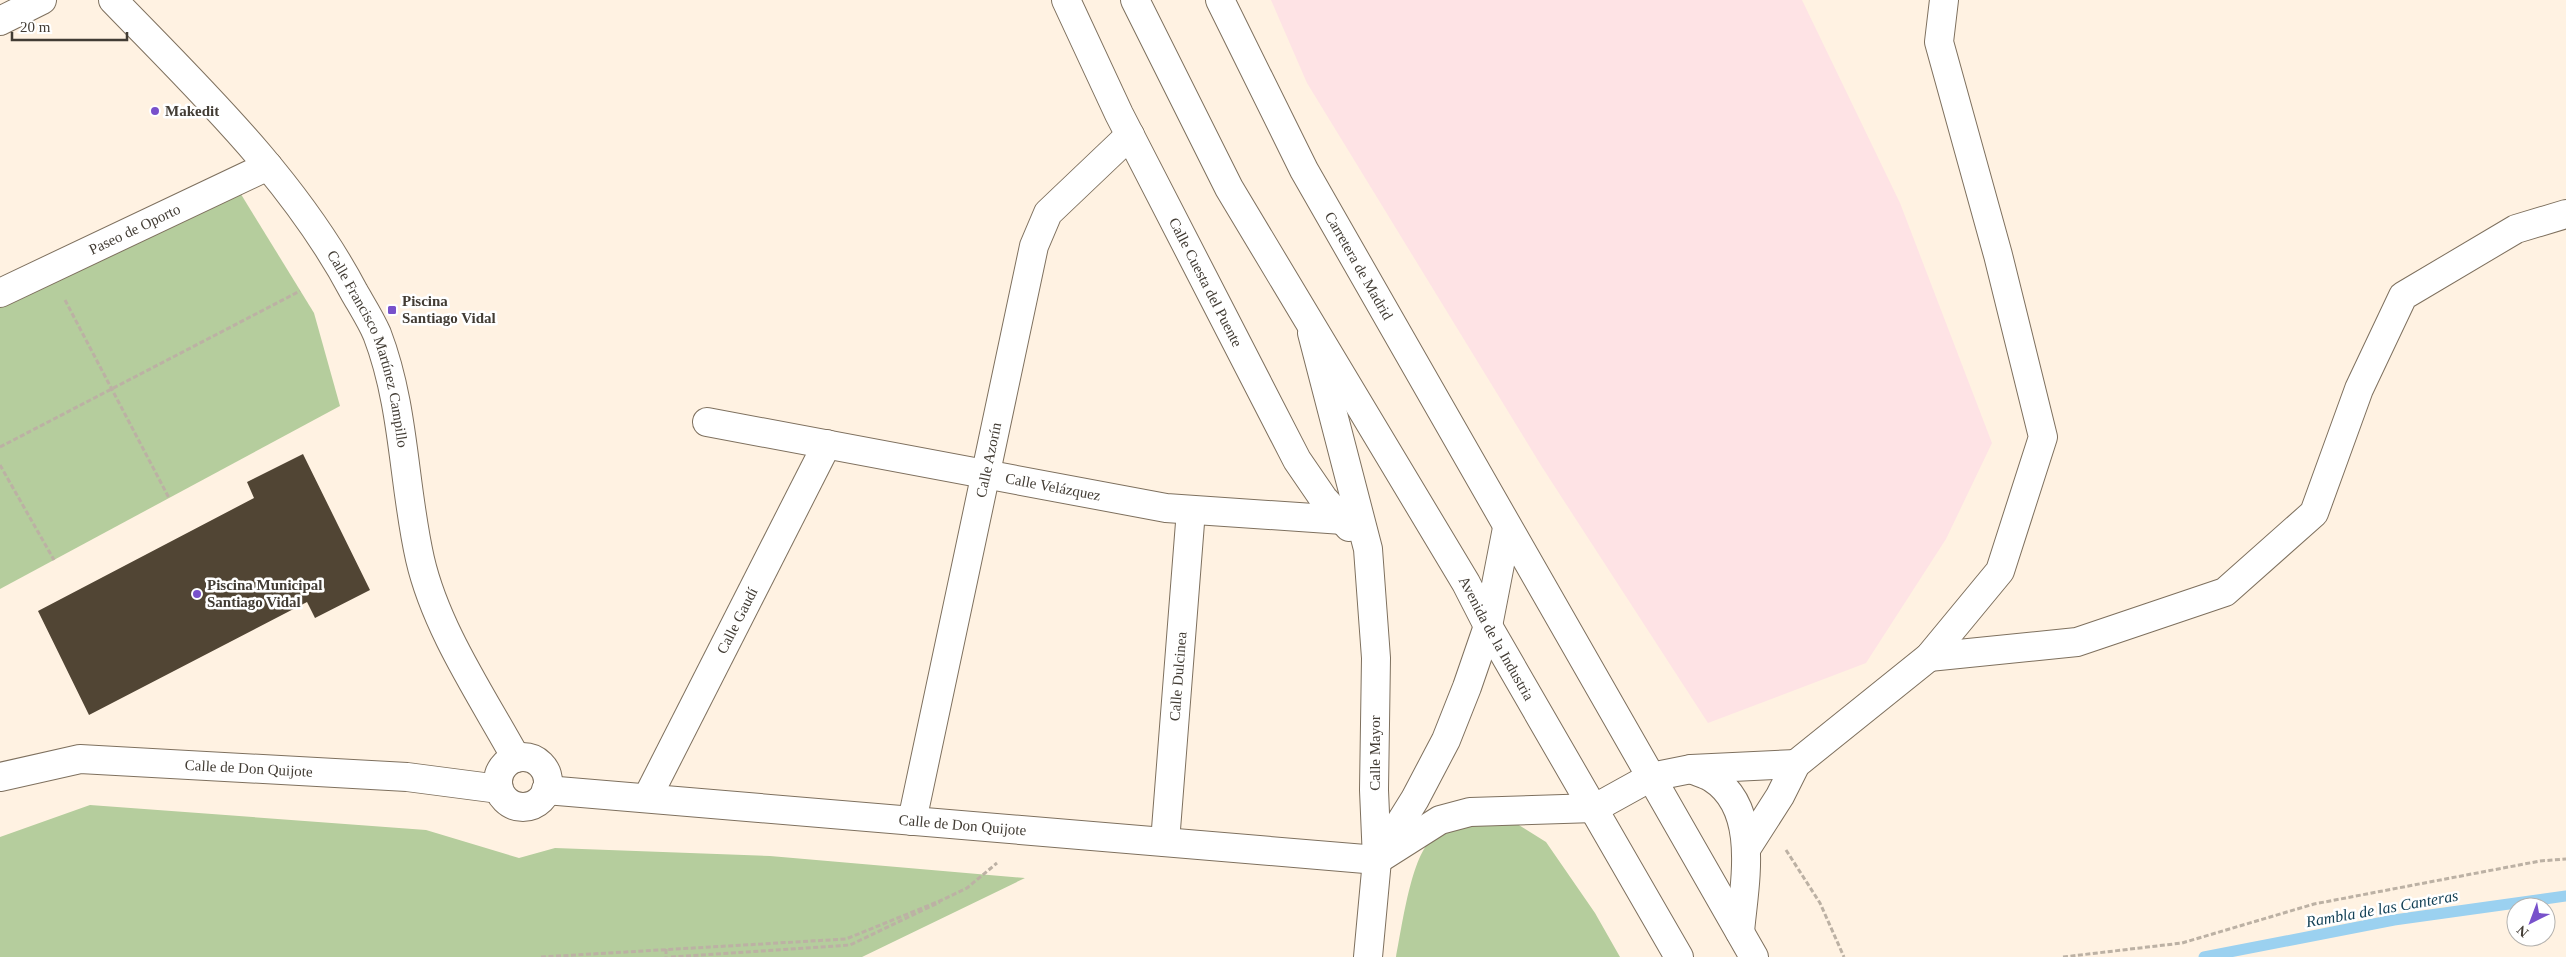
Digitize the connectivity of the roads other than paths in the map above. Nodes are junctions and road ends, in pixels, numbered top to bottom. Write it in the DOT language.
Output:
graph roads {
  1 [pos="42,0"];
  2 [pos="113,0"];
  3 [pos="1066,0"];
  4 [pos="1135,0"];
  5 [pos="1220,0"];
  6 [pos="1944,0"];
  7 [pos="0,21"];
  8 [pos="1130,135"];
  9 [pos="268,166"];
  10 [pos="2566,214"];
  11 [pos="0,293"];
  12 [pos="1310,322"];
  13 [pos="707,422"];
  14 [pos="827,444"];
  15 [pos="984,473"];
  16 [pos="1191,510"];
  17 [pos="1343,520"];
  18 [pos="1507,528"];
  19 [pos="1368,549"];
  20 [pos="1488,626"];
  21 [pos="1929,657"];
  22 [pos="516,758"];
  23 [pos="1796,764"];
  24 [pos="1691,769"];
  25 [pos="0,777"];
  26 [pos="1651,777"];
  27 [pos="499,789"];
  28 [pos="546,790"];
  29 [pos="647,798"];
  30 [pos="1594,808"];
  31 [pos="912,821"];
  32 [pos="1165,842"];
  33 [pos="1748,846"];
  34 [pos="1377,860"];
  35 [pos="1740,932"];
  36 [pos="1368,957"];
  37 [pos="1679,957"];
  38 [pos="1754,957"];
  1 -- 7 [label="street"];
  2 -- 9 [label="street, Calle Francisco Martínez Campillo"];
  3 -- 8 [label="street, Calle Cuesta del Puente"];
  4 -- 12 [label="street, Avenida de la Industria"];
  5 -- 18 [label="street, Carretera de Madrid"];
  6 -- 21 [label="street"];
  8 -- 15 [label="street, Calle Azorín"];
  8 -- 17 [label="street, Calle Cuesta del Puente"];
  9 -- 11 [label="street, Paseo de Oporto"];
  9 -- 22 [label="street, Calle Francisco Martínez Campillo"];
  10 -- 21 [label="street"];
  12 -- 19 [label="street, Calle Mayor"];
  12 -- 20 [label="street, Avenida de la Industria"];
  13 -- 14 [label="street, Calle Velázquez"];
  14 -- 15 [label="street, Calle Velázquez"];
  14 -- 29 [label="street, Calle Gaudí"];
  15 -- 16 [label="street, Calle Velázquez"];
  15 -- 31 [label="street, Calle Azorín"];
  16 -- 17 [label="street, Calle Velázquez"];
  16 -- 32 [label="street, Calle Dulcinea"];
  17 -- 19 [label="street, Calle Cuesta del Puente"];
  18 -- 20 [label="street"];
  18 -- 26 [label="street"];
  19 -- 34 [label="street, Calle Mayor"];
  20 -- 30 [label="street, Avenida de la Industria"];
  20 -- 34 [label="street"];
  21 -- 23 [label="street"];
  22 -- 27 [label="street"];
  22 -- 28 [label="street"];
  23 -- 24 [label="street"];
  23 -- 33 [label="street"];
  24 -- 26 [label="street"];
  24 -- 33 [label="street"];
  25 -- 27 [label="street, Calle de Don Quijote"];
  26 -- 30 [label="street"];
  26 -- 35 [label="street"];
  27 -- 28 [label="street"];
  28 -- 29 [label="street, Calle de Don Quijote"];
  29 -- 31 [label="street, Calle de Don Quijote"];
  30 -- 34 [label="street"];
  30 -- 37 [label="street, Avenida de la Industria"];
  31 -- 32 [label="street, Calle de Don Quijote"];
  32 -- 34 [label="street, Calle de Don Quijote"];
  33 -- 35 [label="street"];
  34 -- 36 [label="street, Calle Mayor"];
  35 -- 38 [label="street"];
}
